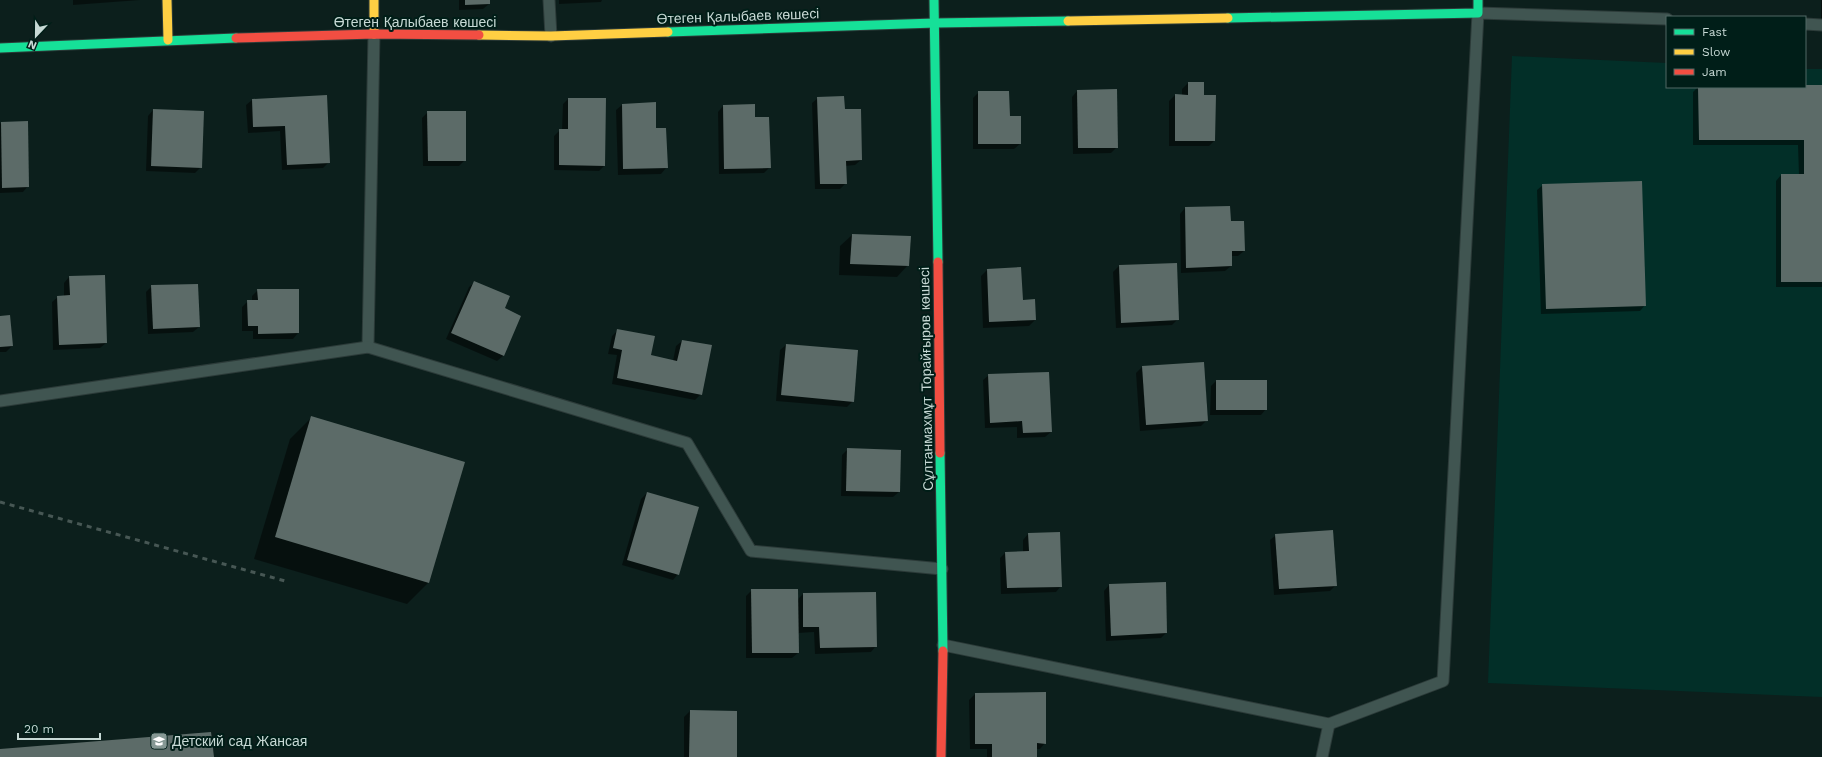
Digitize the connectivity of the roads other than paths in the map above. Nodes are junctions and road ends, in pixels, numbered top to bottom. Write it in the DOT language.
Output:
graph roads {
  1 [pos="167,0"];
  2 [pos="374,0"];
  3 [pos="549,0"];
  4 [pos="934,0"];
  5 [pos="1478,0"];
  6 [pos="1478,13"];
  7 [pos="1666,19"];
  8 [pos="935,23"];
  9 [pos="1806,24"];
  10 [pos="1822,25"];
  11 [pos="374,34"];
  12 [pos="551,36"];
  13 [pos="168,40"];
  14 [pos="0,48"];
  15 [pos="368,347"];
  16 [pos="0,401"];
  17 [pos="942,569"];
  18 [pos="943,645"];
  19 [pos="1329,724"];
  20 [pos="942,757"];
  21 [pos="1322,757"];
  1 -- 13 [label="street"];
  2 -- 11 [label="street"];
  3 -- 12 [label="lane"];
  4 -- 8 [label="street, Сұлтанмахмұт Торайғыров көшесі"];
  5 -- 6 [label="street"];
  6 -- 7 [label="lane"];
  6 -- 8 [label="street, Өтеген Қалыбаев көшесі"];
  6 -- 19 [label="lane"];
  8 -- 12 [label="street, Өтеген Қалыбаев көшесі"];
  8 -- 17 [label="street, Сұлтанмахмұт Торайғыров көшесі"];
  9 -- 10 [label="lane"];
  11 -- 12 [label="street, Өтеген Қалыбаев көшесі"];
  11 -- 13 [label="street, Өтеген Қалыбаев көшесі"];
  11 -- 15 [label="lane"];
  13 -- 14 [label="street, Өтеген Қалыбаев көшесі"];
  15 -- 16 [label="lane"];
  15 -- 17 [label="lane"];
  17 -- 18 [label="street, Сұлтанмахмұт Торайғыров көшесі"];
  18 -- 19 [label="lane"];
  18 -- 20 [label="street, Сұлтанмахмұт Торайғыров көшесі"];
  19 -- 21 [label="lane"];
}
